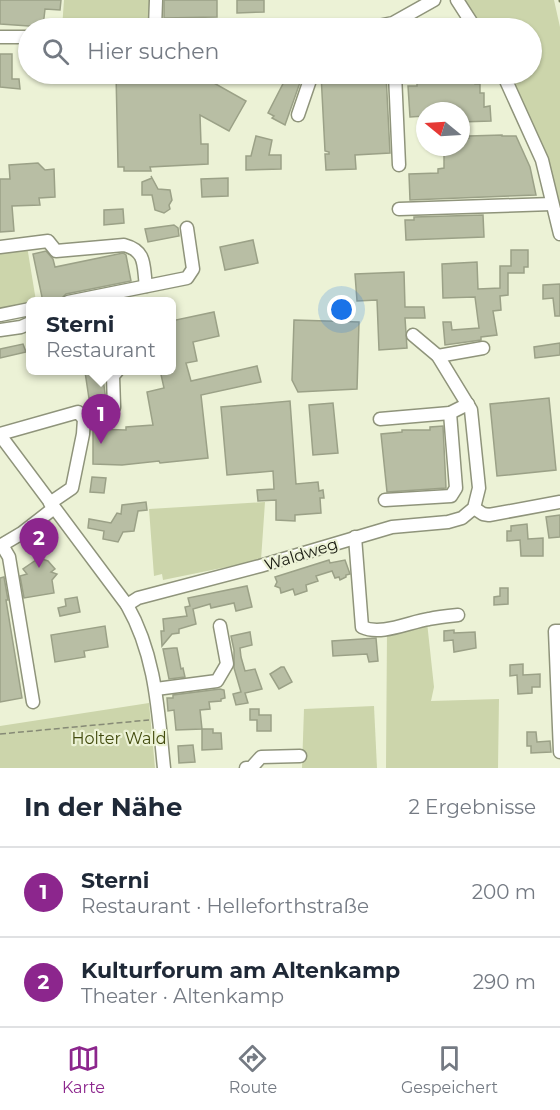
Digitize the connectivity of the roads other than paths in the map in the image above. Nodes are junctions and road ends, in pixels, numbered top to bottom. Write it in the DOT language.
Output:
graph roads {
  1 [pos="156,0"];
  2 [pos="434,0"];
  3 [pos="457,0"];
  4 [pos="155,18"];
  5 [pos="406,18"];
  6 [pos="468,18"];
  7 [pos="0,37"];
  8 [pos="18,37"];
  9 [pos="309,84"];
  10 [pos="395,84"];
  11 [pos="508,84"];
  12 [pos="298,115"];
  13 [pos="399,165"];
  14 [pos="552,204"];
  15 [pos="399,209"];
  16 [pos="187,228"];
  17 [pos="560,234"];
  18 [pos="0,247"];
  19 [pos="146,286"];
  20 [pos="93,297"];
  21 [pos="26,310"];
  22 [pos="0,315"];
  23 [pos="26,325"];
  24 [pos="0,330"];
  25 [pos="413,335"];
  26 [pos="483,348"];
  27 [pos="438,356"];
  28 [pos="113,375"];
  29 [pos="468,404"];
  30 [pos="450,413"];
  31 [pos="84,419"];
  32 [pos="380,419"];
  33 [pos="0,435"];
  34 [pos="385,500"];
  35 [pos="560,502"];
  36 [pos="52,505"];
  37 [pos="474,508"];
  38 [pos="355,537"];
  39 [pos="1,545"];
  40 [pos="128,605"];
  41 [pos="458,615"];
  42 [pos="220,626"];
  43 [pos="560,631"];
  44 [pos="156,689"];
  45 [pos="33,702"];
  46 [pos="560,752"];
  47 [pos="300,756"];
  48 [pos="164,768"];
  49 [pos="246,768"];
  1 -- 4 [label="street"];
  2 -- 5 [label="street"];
  3 -- 6 [label="street"];
  7 -- 8 [label="street"];
  9 -- 12 [label="street"];
  10 -- 13 [label="street"];
  11 -- 14 [label="street"];
  14 -- 15 [label="street"];
  14 -- 17 [label="street"];
  16 -- 19 [label="street"];
  18 -- 19 [label="street"];
  19 -- 20 [label="street"];
  21 -- 22 [label="street"];
  23 -- 24 [label="street"];
  25 -- 27 [label="street"];
  26 -- 27 [label="street"];
  27 -- 29 [label="street"];
  28 -- 31 [label="street"];
  29 -- 30 [label="street"];
  29 -- 37 [label="street"];
  30 -- 32 [label="street"];
  30 -- 34 [label="street"];
  31 -- 33 [label="street"];
  31 -- 36 [label="street"];
  33 -- 36 [label="street"];
  35 -- 37 [label="street"];
  36 -- 39 [label="street"];
  36 -- 40 [label="street"];
  37 -- 38 [label="street, Waldweg"];
  38 -- 40 [label="street, Waldweg"];
  38 -- 41 [label="street"];
  39 -- 45 [label="street"];
  40 -- 44 [label="street"];
  42 -- 44 [label="street"];
  43 -- 46 [label="street"];
  44 -- 48 [label="street"];
  47 -- 49 [label="street"];
}
